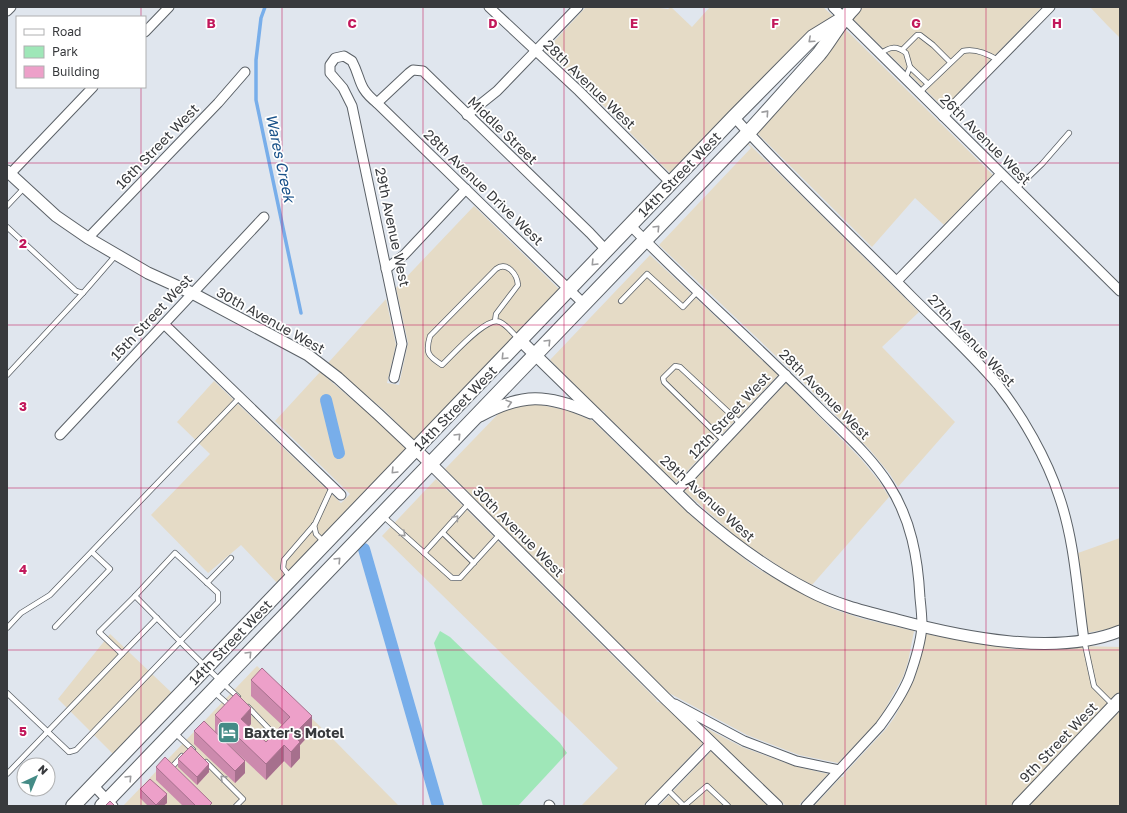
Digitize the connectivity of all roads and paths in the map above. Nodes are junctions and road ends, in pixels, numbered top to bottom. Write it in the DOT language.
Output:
graph roads {
  1 [pos="11,7"];
  2 [pos="169,7"];
  3 [pos="578,7"];
  4 [pos="832,7"];
  5 [pos="854,7"];
  6 [pos="1050,7"];
  7 [pos="495,9"];
  8 [pos="7,11"];
  9 [pos="844,18"];
  10 [pos="146,31"];
  11 [pos="902,50"];
  12 [pos="536,52"];
  13 [pos="880,54"];
  14 [pos="998,60"];
  15 [pos="950,62"];
  16 [pos="910,67"];
  17 [pos="245,72"];
  18 [pos="905,79"];
  19 [pos="928,84"];
  20 [pos="91,88"];
  21 [pos="364,90"];
  22 [pos="919,93"];
  23 [pos="350,99"];
  24 [pos="377,103"];
  25 [pos="467,115"];
  26 [pos="943,116"];
  27 [pos="734,117"];
  28 [pos="748,133"];
  29 [pos="1069,133"];
  30 [pos="8,172"];
  31 [pos="1001,174"];
  32 [pos="671,183"];
  33 [pos="25,187"];
  34 [pos="466,189"];
  35 [pos="1016,189"];
  36 [pos="7,206"];
  37 [pos="264,217"];
  38 [pos="630,225"];
  39 [pos="7,227"];
  40 [pos="88,238"];
  41 [pos="645,241"];
  42 [pos="606,250"];
  43 [pos="116,255"];
  44 [pos="386,269"];
  45 [pos="897,281"];
  46 [pos="568,290"];
  47 [pos="698,291"];
  48 [pos="1120,291"];
  49 [pos="83,293"];
  50 [pos="192,293"];
  51 [pos="621,301"];
  52 [pos="584,304"];
  53 [pos="495,321"];
  54 [pos="164,324"];
  55 [pos="520,340"];
  56 [pos="535,355"];
  57 [pos="7,375"];
  58 [pos="786,375"];
  59 [pos="394,378"];
  60 [pos="240,397"];
  61 [pos="597,415"];
  62 [pos="474,419"];
  63 [pos="740,423"];
  64 [pos="60,435"];
  65 [pos="724,441"];
  66 [pos="415,450"];
  67 [pos="431,464"];
  68 [pos="332,486"];
  69 [pos="676,492"];
  70 [pos="341,495"];
  71 [pos="470,503"];
  72 [pos="382,515"];
  73 [pos="314,525"];
  74 [pos="443,533"];
  75 [pos="500,534"];
  76 [pos="325,543"];
  77 [pos="92,552"];
  78 [pos="424,553"];
  79 [pos="231,558"];
  80 [pos="474,563"];
  81 [pos="291,578"];
  82 [pos="208,583"];
  83 [pos="135,596"];
  84 [pos="157,618"];
  85 [pos="55,627"];
  86 [pos="922,627"];
  87 [pos="7,628"];
  88 [pos="1120,631"];
  89 [pos="1101,638"];
  90 [pos="1084,640"];
  91 [pos="180,641"];
  92 [pos="1120,641"];
  93 [pos="122,654"];
  94 [pos="206,668"];
  95 [pos="217,686"];
  96 [pos="7,693"];
  97 [pos="238,697"];
  98 [pos="665,698"];
  99 [pos="1117,703"];
  100 [pos="270,730"];
  101 [pos="48,732"];
  102 [pos="174,732"];
  103 [pos="711,743"];
  104 [pos="190,747"];
  105 [pos="197,753"];
  106 [pos="202,758"];
  107 [pos="165,763"];
  108 [pos="171,768"];
  109 [pos="840,770"];
  110 [pos="7,774"];
  111 [pos="176,774"];
  112 [pos="93,785"];
  113 [pos="667,790"];
  114 [pos="771,802"];
  115 [pos="107,804"];
  116 [pos="1022,805"];
  117 [pos="73,806"];
  118 [pos="236,806"];
  119 [pos="650,806"];
  120 [pos="728,806"];
  121 [pos="806,806"];
  1 -- 8 [label="street"];
  2 -- 10 [label="street"];
  3 -- 12 [label="street"];
  4 -- 9 [label="street, 26th Avenue West"];
  5 -- 9 [label="main road, 14th Street West"];
  6 -- 14 [label="street"];
  7 -- 12 [label="street, 28th Avenue West"];
  9 -- 13 [label="street, 26th Avenue West"];
  9 -- 27 [label="main road, 14th Street West, one-way"];
  28 -- 9 [label="main road, 14th Street West, one-way"];
  11 -- 13 [label="lane"];
  11 -- 15 [label="lane"];
  11 -- 16 [label="lane"];
  12 -- 25 [label="street"];
  12 -- 32 [label="street, 28th Avenue West"];
  13 -- 18 [label="street, 26th Avenue West"];
  14 -- 15 [label="lane"];
  14 -- 26 [label="street"];
  15 -- 19 [label="lane"];
  16 -- 18 [label="lane"];
  16 -- 19 [label="lane"];
  17 -- 40 [label="street, 16th Street West"];
  18 -- 22 [label="street, 26th Avenue West"];
  19 -- 22 [label="lane"];
  20 -- 30 [label="street"];
  21 -- 23 [label="street"];
  21 -- 23 [label="street"];
  21 -- 24 [label="street, 28th Avenue Drive West"];
  22 -- 26 [label="street, 26th Avenue West"];
  23 -- 44 [label="street, 29th Avenue West"];
  24 -- 25 [label="street, Middle Street"];
  24 -- 34 [label="street, 28th Avenue Drive West"];
  25 -- 42 [label="street, Middle Street"];
  26 -- 31 [label="street, 26th Avenue West"];
  27 -- 28 [label="street, 27th Avenue West"];
  27 -- 32 [label="main road, 14th Street West"];
  41 -- 28 [label="main road, 14th Street West, one-way"];
  28 -- 45 [label="street, 27th Avenue West"];
  29 -- 35 [label="lane"];
  30 -- 33 [label="street, 30th Avenue West"];
  31 -- 35 [label="street, 26th Avenue West"];
  31 -- 45 [label="street"];
  32 -- 38 [label="main road, 14th Street West"];
  33 -- 36 [label="lane"];
  33 -- 40 [label="street, 30th Avenue West"];
  34 -- 44 [label="street"];
  34 -- 46 [label="street, 28th Avenue Drive West"];
  35 -- 48 [label="street, 26th Avenue West"];
  37 -- 50 [label="street, 15th Street West"];
  38 -- 41 [label="street, 28th Avenue West"];
  38 -- 42 [label="main road, 14th Street West"];
  39 -- 49 [label="lane"];
  40 -- 43 [label="street, 30th Avenue West"];
  41 -- 47 [label="street, 28th Avenue West"];
  41 -- 52 [label="main road, 14th Street West"];
  42 -- 46 [label="main road, 14th Street West, one-way"];
  43 -- 49 [label="lane"];
  43 -- 50 [label="street, 30th Avenue West"];
  44 -- 59 [label="street, 29th Avenue West"];
  45 -- 90 [label="street, 27th Avenue West"];
  46 -- 52 [label="street, 28th Avenue Drive West"];
  46 -- 55 [label="main road, 14th Street West"];
  47 -- 51 [label="lane"];
  47 -- 58 [label="street, 28th Avenue West"];
  49 -- 57 [label="lane"];
  50 -- 54 [label="street, 15th Street West"];
  50 -- 66 [label="street, 30th Avenue West"];
  56 -- 52 [label="main road, 14th Street West, one-way"];
  53 -- 53 [label="lane"];
  53 -- 55 [label="lane"];
  54 -- 60 [label="street"];
  54 -- 64 [label="street, 15th Street West"];
  55 -- 56 [label="street, 29th Avenue West"];
  55 -- 66 [label="main road, 14th Street West, one-way"];
  56 -- 61 [label="street, 29th Avenue West"];
  56 -- 62 [label="main road, 14th Street West"];
  58 -- 63 [label="street, 12th Street West"];
  58 -- 86 [label="street, 28th Avenue West"];
  60 -- 68 [label="street"];
  60 -- 77 [label="lane"];
  62 -- 61 [label="street, one-way"];
  61 -- 69 [label="street, 29th Avenue West"];
  67 -- 62 [label="main road, 14th Street West, one-way"];
  63 -- 65 [label="street, 12th Street West"];
  63 -- 65 [label="lane"];
  65 -- 69 [label="street, 12th Street West"];
  66 -- 67 [label="street, 30th Avenue West"];
  66 -- 76 [label="main road, 14th Street West, one-way"];
  67 -- 71 [label="street, 30th Avenue West"];
  67 -- 72 [label="main road, 14th Street West"];
  68 -- 70 [label="street"];
  68 -- 73 [label="lane"];
  69 -- 86 [label="street, 29th Avenue West"];
  74 -- 71 [label="lane, one-way"];
  71 -- 75 [label="street, 30th Avenue West"];
  72 -- 78 [label="lane, one-way"];
  95 -- 72 [label="main road, 14th Street West, one-way"];
  73 -- 76 [label="lane"];
  73 -- 81 [label="lane"];
  74 -- 78 [label="lane"];
  74 -- 80 [label="lane"];
  75 -- 80 [label="lane"];
  75 -- 98 [label="street, 30th Avenue West"];
  76 -- 81 [label="main road, 14th Street West"];
  77 -- 85 [label="lane"];
  77 -- 87 [label="lane"];
  78 -- 80 [label="lane"];
  79 -- 82 [label="lane"];
  81 -- 94 [label="main road, 14th Street West"];
  82 -- 83 [label="lane"];
  82 -- 91 [label="lane"];
  83 -- 84 [label="lane"];
  83 -- 93 [label="lane"];
  84 -- 91 [label="lane"];
  84 -- 93 [label="lane"];
  86 -- 90 [label="street, 29th Avenue West"];
  86 -- 109 [label="street, 28th Avenue West"];
  88 -- 89 [label="street, 29th Avenue West"];
  89 -- 90 [label="street, 29th Avenue West"];
  89 -- 92 [label="street, 29th Avenue West"];
  90 -- 99 [label="lane"];
  91 -- 94 [label="lane"];
  91 -- 101 [label="lane"];
  93 -- 101 [label="lane"];
  94 -- 95 [label="lane"];
  94 -- 112 [label="main road, 14th Street West"];
  95 -- 97 [label="lane"];
  95 -- 97 [label="lane"];
  95 -- 102 [label="main road, 14th Street West"];
  96 -- 101 [label="lane"];
  97 -- 100 [label="lane"];
  98 -- 103 [label="street, 30th Avenue West"];
  98 -- 109 [label="street, 30th Avenue West"];
  99 -- 116 [label="main road, 9th Street West"];
  101 -- 110 [label="lane"];
  102 -- 104 [label="lane"];
  115 -- 102 [label="main road, 14th Street West, one-way"];
  103 -- 113 [label="street"];
  103 -- 114 [label="street, 30th Avenue West"];
  104 -- 105 [label="lane"];
  104 -- 108 [label="lane"];
  118 -- 106 [label="lane, one-way"];
  107 -- 108 [label="lane"];
  108 -- 111 [label="lane"];
  109 -- 121 [label="street, 28th Avenue West"];
  112 -- 115 [label="street"];
  112 -- 117 [label="main road, 14th Street West"];
  113 -- 119 [label="street"];
  113 -- 120 [label="lane"];
}
